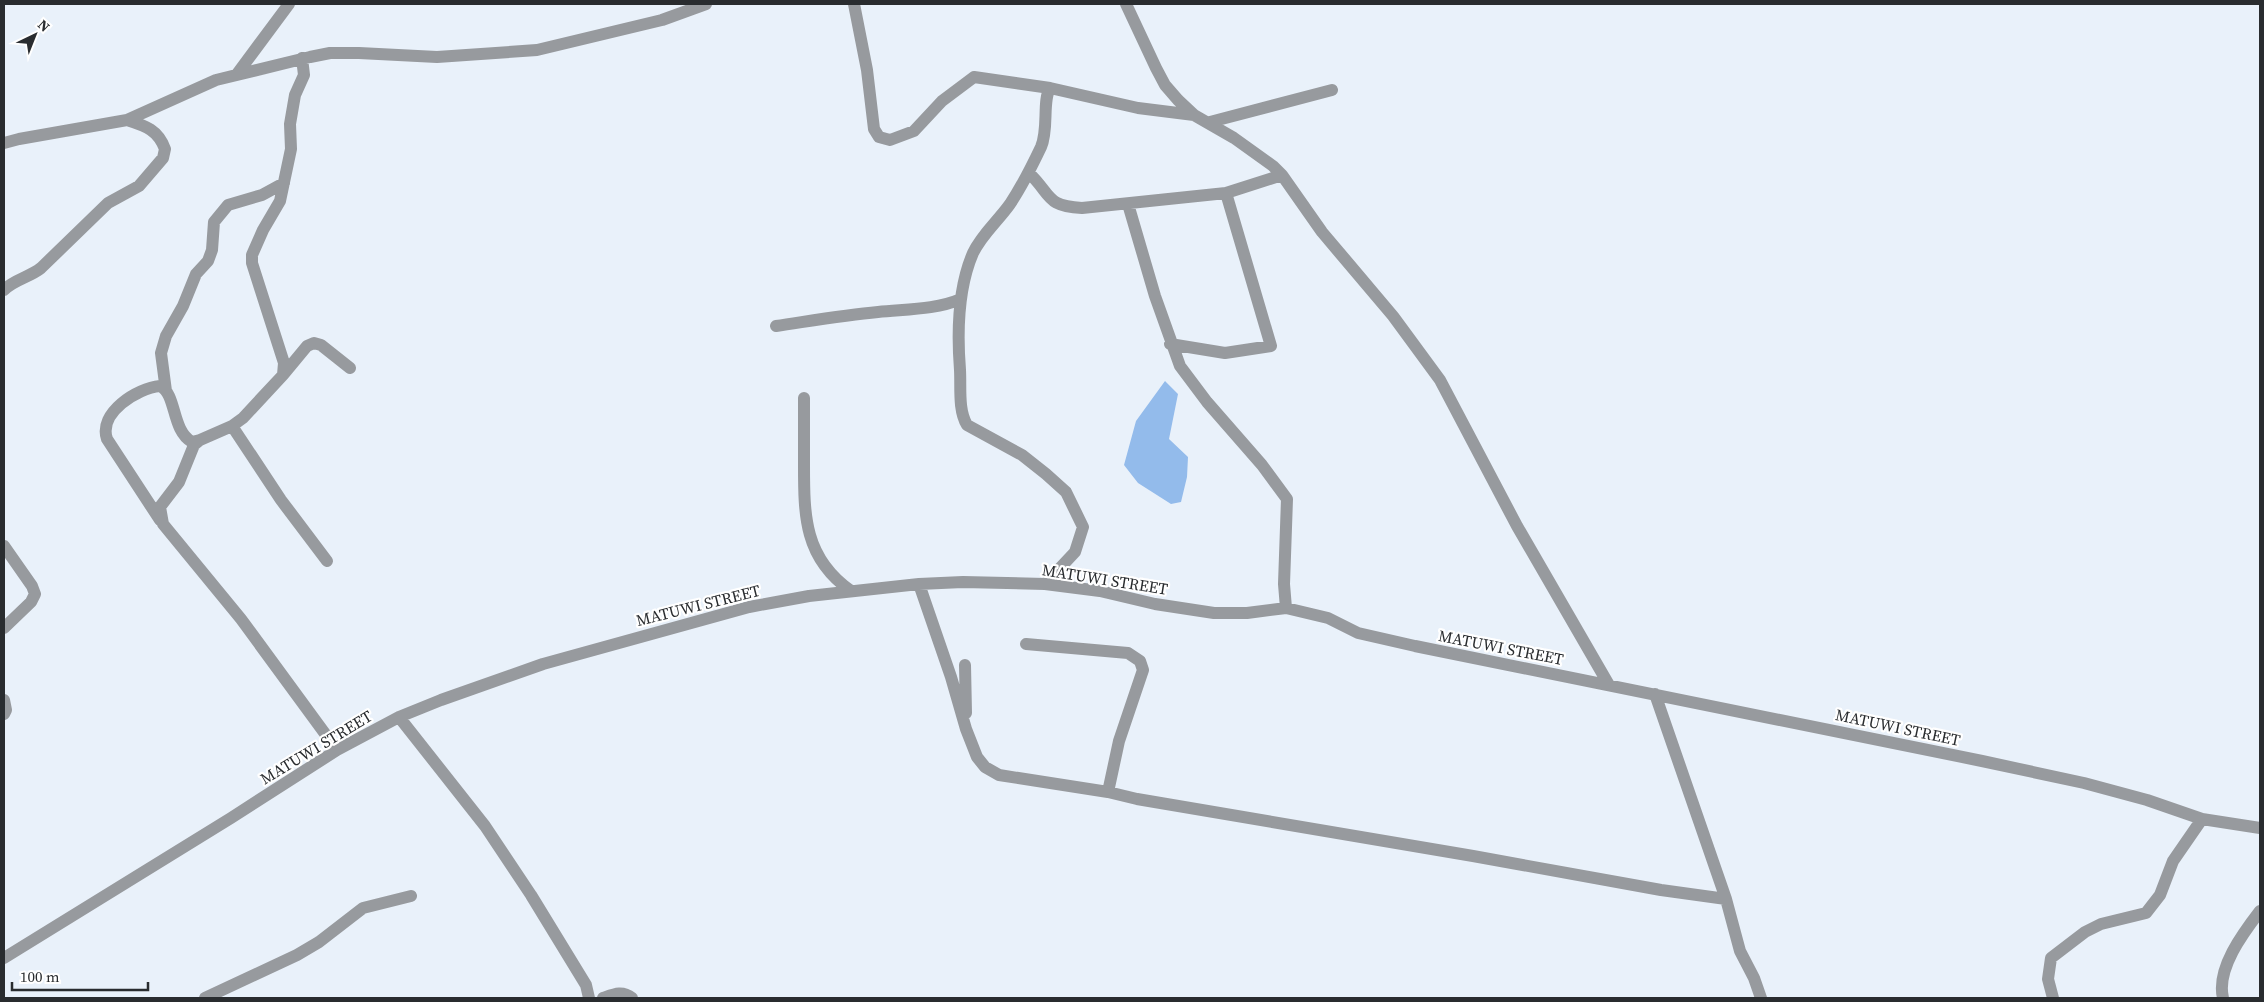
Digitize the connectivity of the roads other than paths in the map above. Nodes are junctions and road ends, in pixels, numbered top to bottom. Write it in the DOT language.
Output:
graph roads {
  1 [pos="289,4"];
  2 [pos="706,4"];
  3 [pos="854,4"];
  4 [pos="1126,4"];
  5 [pos="302,58"];
  6 [pos="237,74"];
  7 [pos="1050,88"];
  8 [pos="1332,90"];
  9 [pos="1194,115"];
  10 [pos="127,120"];
  11 [pos="1210,122"];
  12 [pos="4,143"];
  13 [pos="1028,172"];
  14 [pos="1282,175"];
  15 [pos="284,183"];
  16 [pos="1226,193"];
  17 [pos="1128,204"];
  18 [pos="4,290"];
  19 [pos="961,299"];
  20 [pos="776,326"];
  21 [pos="1170,344"];
  22 [pos="350,368"];
  23 [pos="283,375"];
  24 [pos="166,392"];
  25 [pos="804,398"];
  26 [pos="232,426"];
  27 [pos="200,440"];
  28 [pos="162,524"];
  29 [pos="4,546"];
  30 [pos="327,561"];
  31 [pos="919,584"];
  32 [pos="1045,584"];
  33 [pos="851,591"];
  34 [pos="1286,608"];
  35 [pos="4,628"];
  36 [pos="1026,644"];
  37 [pos="964,666"];
  38 [pos="1609,685"];
  39 [pos="1655,694"];
  40 [pos="4,700"];
  41 [pos="4,714"];
  42 [pos="399,717"];
  43 [pos="966,729"];
  44 [pos="337,750"];
  45 [pos="1108,792"];
  46 [pos="2202,819"];
  47 [pos="2260,828"];
  48 [pos="411,896"];
  49 [pos="1726,898"];
  50 [pos="2260,912"];
  51 [pos="4,958"];
  52 [pos="205,998"];
  53 [pos="589,998"];
  54 [pos="603,998"];
  55 [pos="632,998"];
  56 [pos="1761,998"];
  57 [pos="2053,998"];
  58 [pos="2223,998"];
  1 -- 6 [label="street"];
  2 -- 5 [label="street"];
  3 -- 7 [label="street"];
  4 -- 9 [label="street"];
  5 -- 6 [label="street"];
  5 -- 15 [label="street"];
  6 -- 10 [label="street"];
  7 -- 9 [label="street"];
  7 -- 13 [label="street"];
  8 -- 11 [label="street"];
  9 -- 11 [label="street"];
  10 -- 12 [label="street"];
  10 -- 18 [label="street"];
  11 -- 14 [label="street"];
  13 -- 17 [label="street"];
  13 -- 19 [label="street"];
  14 -- 16 [label="street"];
  14 -- 38 [label="street"];
  15 -- 23 [label="street"];
  15 -- 24 [label="street"];
  16 -- 17 [label="street"];
  16 -- 21 [label="street"];
  17 -- 21 [label="street"];
  19 -- 20 [label="street"];
  19 -- 32 [label="street"];
  21 -- 34 [label="street"];
  22 -- 23 [label="street"];
  23 -- 26 [label="street"];
  24 -- 27 [label="street"];
  24 -- 28 [label="street"];
  25 -- 33 [label="street"];
  26 -- 27 [label="street"];
  26 -- 30 [label="street"];
  27 -- 28 [label="street"];
  28 -- 44 [label="street"];
  29 -- 35 [label="street"];
  31 -- 32 [label="street, MATUWI STREET"];
  31 -- 33 [label="street, MATUWI STREET"];
  31 -- 43 [label="street"];
  32 -- 34 [label="street, MATUWI STREET"];
  33 -- 42 [label="street, MATUWI STREET"];
  34 -- 38 [label="street, MATUWI STREET"];
  36 -- 45 [label="street"];
  37 -- 43 [label="street"];
  38 -- 39 [label="street, MATUWI STREET"];
  39 -- 46 [label="street, MATUWI STREET"];
  39 -- 49 [label="street"];
  40 -- 41 [label="street"];
  42 -- 44 [label="street, MATUWI STREET"];
  42 -- 53 [label="street"];
  43 -- 45 [label="street"];
  44 -- 51 [label="street, MATUWI STREET"];
  45 -- 49 [label="street"];
  46 -- 47 [label="street, MATUWI STREET"];
  46 -- 57 [label="street"];
  48 -- 52 [label="street"];
  49 -- 56 [label="street"];
  50 -- 58 [label="street"];
  54 -- 55 [label="street"];
}
